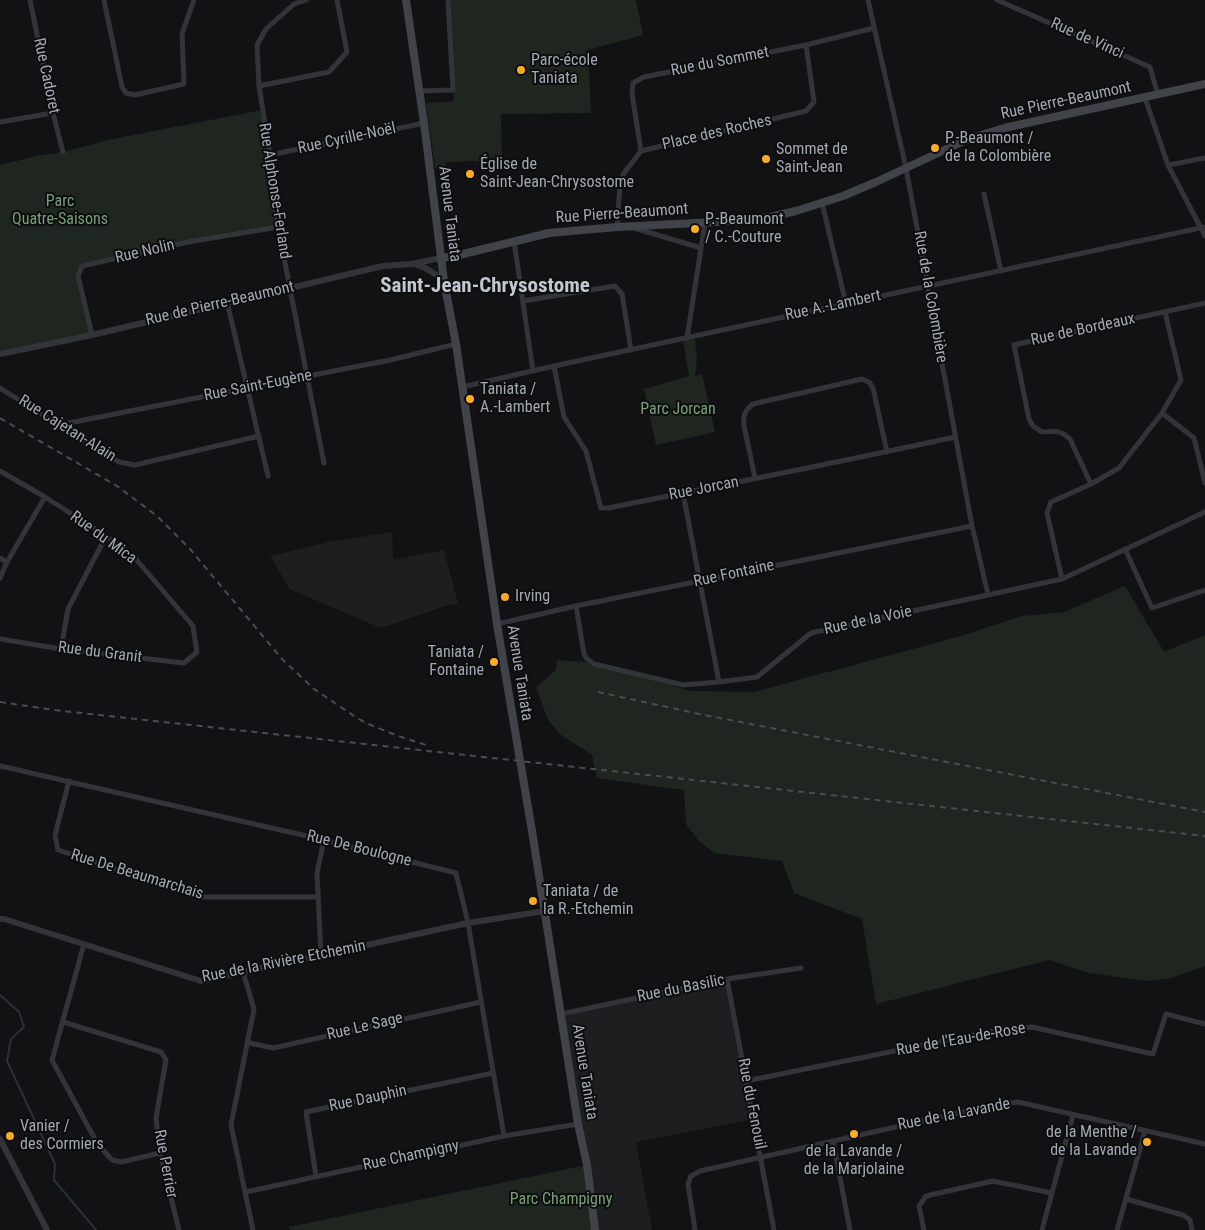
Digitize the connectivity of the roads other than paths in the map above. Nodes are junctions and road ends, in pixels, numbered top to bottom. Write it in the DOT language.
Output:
graph roads {
  1 [pos="30,0"];
  2 [pos="104,0"];
  3 [pos="194,0"];
  4 [pos="306,0"];
  5 [pos="336,0"];
  6 [pos="406,0"];
  7 [pos="448,0"];
  8 [pos="868,0"];
  9 [pos="997,0"];
  10 [pos="874,28"];
  11 [pos="806,45"];
  12 [pos="1205,84"];
  13 [pos="259,86"];
  14 [pos="420,92"];
  15 [pos="1158,95"];
  16 [pos="1145,98"];
  17 [pos="53,114"];
  18 [pos="0,122"];
  19 [pos="424,123"];
  20 [pos="641,151"];
  21 [pos="63,152"];
  22 [pos="270,155"];
  23 [pos="1205,158"];
  24 [pos="1168,165"];
  25 [pos="906,168"];
  26 [pos="984,194"];
  27 [pos="822,203"];
  28 [pos="705,223"];
  29 [pos="629,226"];
  30 [pos="278,227"];
  31 [pos="617,227"];
  32 [pos="1203,228"];
  33 [pos="1205,236"];
  34 [pos="514,241"];
  35 [pos="701,248"];
  36 [pos="441,258"];
  37 [pos="411,264"];
  38 [pos="1001,271"];
  39 [pos="444,281"];
  40 [pos="928,286"];
  41 [pos="290,288"];
  42 [pos="522,301"];
  43 [pos="227,302"];
  44 [pos="1205,303"];
  45 [pos="846,304"];
  46 [pos="1165,312"];
  47 [pos="92,335"];
  48 [pos="687,338"];
  49 [pos="456,344"];
  50 [pos="632,350"];
  51 [pos="0,354"];
  52 [pos="554,366"];
  53 [pos="533,371"];
  54 [pos="307,377"];
  55 [pos="462,387"];
  56 [pos="0,388"];
  57 [pos="247,388"];
  58 [pos="1162,413"];
  59 [pos="59,425"];
  60 [pos="259,436"];
  61 [pos="956,437"];
  62 [pos="888,452"];
  63 [pos="324,463"];
  64 [pos="0,470"];
  65 [pos="268,476"];
  66 [pos="755,478"];
  67 [pos="1205,483"];
  68 [pos="1091,484"];
  69 [pos="682,493"];
  70 [pos="45,497"];
  71 [pos="1205,512"];
  72 [pos="972,526"];
  73 [pos="106,536"];
  74 [pos="1125,549"];
  75 [pos="0,558"];
  76 [pos="7,562"];
  77 [pos="0,578"];
  78 [pos="1062,578"];
  79 [pos="699,581"];
  80 [pos="1205,590"];
  81 [pos="988,594"];
  82 [pos="576,606"];
  83 [pos="497,624"];
  84 [pos="0,639"];
  85 [pos="61,649"];
  86 [pos="197,652"];
  87 [pos="719,682"];
  88 [pos="0,766"];
  89 [pos="69,782"];
  90 [pos="324,840"];
  91 [pos="318,896"];
  92 [pos="545,911"];
  93 [pos="0,919"];
  94 [pos="468,923"];
  95 [pos="84,944"];
  96 [pos="321,955"];
  97 [pos="801,968"];
  98 [pos="243,972"];
  99 [pos="727,979"];
  100 [pos="481,1002"];
  101 [pos="561,1014"];
  102 [pos="63,1022"];
  103 [pos="1205,1024"];
  104 [pos="248,1043"];
  105 [pos="493,1073"];
  106 [pos="746,1081"];
  107 [pos="1073,1115"];
  108 [pos="578,1124"];
  109 [pos="1145,1131"];
  110 [pos="504,1136"];
  111 [pos="0,1138"];
  112 [pos="832,1141"];
  113 [pos="1205,1144"];
  114 [pos="160,1152"];
  115 [pos="761,1157"];
  116 [pos="316,1176"];
  117 [pos="246,1192"];
  118 [pos="1052,1193"];
  119 [pos="1126,1199"];
  120 [pos="47,1230"];
  121 [pos="179,1230"];
  122 [pos="252,1230"];
  123 [pos="595,1230"];
  124 [pos="696,1230"];
  125 [pos="774,1230"];
  126 [pos="850,1230"];
  127 [pos="924,1230"];
  128 [pos="1042,1230"];
  129 [pos="1117,1230"];
  130 [pos="1192,1230"];
  1 -- 17 [label="street, Rue Cadoret"];
  2 -- 3 [label="street"];
  4 -- 13 [label="street, Rue Alphonse-Ferland"];
  5 -- 13 [label="street"];
  6 -- 14 [label="main road, Avenue Taniata"];
  7 -- 14 [label="street"];
  8 -- 10 [label="street, Rue de la Colombière"];
  9 -- 15 [label="street, Rue de Vinci"];
  10 -- 11 [label="street, Rue du Sommet"];
  10 -- 25 [label="street, Rue de la Colombière"];
  11 -- 20 [label="street, Place des Roches"];
  11 -- 20 [label="street, Rue du Sommet"];
  12 -- 15 [label="main road, Rue Pierre-Beaumont"];
  13 -- 22 [label="street, Rue Alphonse-Ferland"];
  14 -- 19 [label="main road, Avenue Taniata"];
  15 -- 16 [label="main road, Rue Pierre-Beaumont"];
  16 -- 24 [label="street"];
  16 -- 25 [label="main road, Rue Pierre-Beaumont"];
  17 -- 18 [label="street"];
  17 -- 21 [label="street, Rue Cadoret"];
  19 -- 22 [label="street, Rue Cyrille-Noël"];
  19 -- 36 [label="main road, Avenue Taniata"];
  20 -- 31 [label="street, Place des Roches"];
  22 -- 30 [label="street, Rue Alphonse-Ferland"];
  23 -- 24 [label="street"];
  24 -- 32 [label="street"];
  25 -- 27 [label="main road, Rue Pierre-Beaumont"];
  25 -- 40 [label="street, Rue de la Colombière"];
  26 -- 38 [label="street"];
  27 -- 28 [label="main road, Rue Pierre-Beaumont"];
  27 -- 45 [label="street"];
  28 -- 29 [label="main road, Rue Pierre-Beaumont"];
  28 -- 35 [label="street"];
  29 -- 31 [label="main road, Rue Pierre-Beaumont"];
  29 -- 35 [label="street"];
  30 -- 41 [label="street, Rue Alphonse-Ferland"];
  30 -- 47 [label="street, Rue Nolin"];
  31 -- 34 [label="main road, Rue Pierre-Beaumont"];
  32 -- 33 [label="street"];
  32 -- 38 [label="street, Rue A.-Lambert"];
  34 -- 36 [label="main road, Rue Pierre-Beaumont"];
  34 -- 42 [label="street"];
  35 -- 48 [label="street"];
  36 -- 37 [label="street, Rue de Pierre-Beaumont"];
  36 -- 39 [label="main road, Avenue Taniata"];
  37 -- 39 [label="street"];
  37 -- 41 [label="street, Rue de Pierre-Beaumont"];
  38 -- 40 [label="street, Rue A.-Lambert"];
  39 -- 49 [label="main road, Avenue Taniata"];
  40 -- 45 [label="street, Rue A.-Lambert"];
  40 -- 61 [label="street, Rue de la Colombière"];
  41 -- 43 [label="street, Rue de Pierre-Beaumont"];
  41 -- 54 [label="street, Rue Alphonse-Ferland"];
  42 -- 50 [label="street"];
  42 -- 53 [label="street"];
  43 -- 47 [label="street, Rue de Pierre-Beaumont"];
  43 -- 57 [label="street"];
  44 -- 46 [label="street, Rue de Bordeaux"];
  45 -- 48 [label="street, Rue A.-Lambert"];
  46 -- 58 [label="street"];
  46 -- 68 [label="street, Rue de Bordeaux"];
  47 -- 51 [label="street, Rue de Pierre-Beaumont"];
  48 -- 50 [label="street, Rue A.-Lambert"];
  49 -- 54 [label="street, Rue Saint-Eugène"];
  49 -- 55 [label="main road, Avenue Taniata"];
  50 -- 52 [label="street, Rue A.-Lambert"];
  52 -- 53 [label="street, Rue A.-Lambert"];
  52 -- 69 [label="street, Rue Jorcan"];
  53 -- 55 [label="street, Rue A.-Lambert"];
  54 -- 57 [label="street, Rue Saint-Eugène"];
  54 -- 63 [label="street, Rue Alphonse-Ferland"];
  55 -- 83 [label="main road, Avenue Taniata"];
  56 -- 59 [label="street, Rue Cajetan-Alain"];
  57 -- 59 [label="street, Rue Saint-Eugène"];
  57 -- 60 [label="street"];
  58 -- 67 [label="street"];
  58 -- 68 [label="street"];
  59 -- 60 [label="street, Rue Cajetan-Alain"];
  60 -- 65 [label="street"];
  61 -- 62 [label="street, Rue Jorcan"];
  61 -- 72 [label="street, Rue de la Colombière"];
  62 -- 66 [label="street, Rue Jorcan"];
  62 -- 66 [label="street"];
  64 -- 70 [label="street, Rue du Mica"];
  66 -- 69 [label="street, Rue Jorcan"];
  68 -- 78 [label="street"];
  69 -- 79 [label="street"];
  70 -- 73 [label="street, Rue du Mica"];
  70 -- 76 [label="street"];
  71 -- 74 [label="street, Rue de la Voie"];
  72 -- 79 [label="street, Rue Fontaine"];
  72 -- 81 [label="street, Rue de la Colombière"];
  73 -- 85 [label="street"];
  73 -- 86 [label="street, Rue du Mica"];
  74 -- 78 [label="street, Rue de la Voie"];
  74 -- 80 [label="street"];
  75 -- 76 [label="street"];
  76 -- 77 [label="street"];
  78 -- 81 [label="street, Rue de la Voie"];
  79 -- 82 [label="street, Rue Fontaine"];
  79 -- 87 [label="street"];
  81 -- 87 [label="street, Rue de la Voie"];
  82 -- 83 [label="street, Rue Fontaine"];
  82 -- 87 [label="street, Rue de la Voie"];
  83 -- 92 [label="main road, Avenue Taniata"];
  84 -- 85 [label="street, Rue du Granit"];
  85 -- 86 [label="street, Rue du Granit"];
  88 -- 89 [label="street, Rue De Boulogne"];
  89 -- 90 [label="street, Rue De Boulogne"];
  89 -- 91 [label="street, Rue De Beaumarchais"];
  90 -- 91 [label="street"];
  90 -- 94 [label="street, Rue De Boulogne"];
  91 -- 96 [label="street"];
  92 -- 94 [label="street, Rue de la Rivière Etchemin"];
  92 -- 101 [label="main road, Avenue Taniata"];
  93 -- 95 [label="street, Rue de la Rivière Etchemin"];
  94 -- 96 [label="street, Rue de la Rivière Etchemin"];
  94 -- 100 [label="street, Rue De Boulogne"];
  95 -- 98 [label="street, Rue de la Rivière Etchemin"];
  95 -- 102 [label="street"];
  96 -- 98 [label="street, Rue de la Rivière Etchemin"];
  97 -- 99 [label="street, Rue du Basilic"];
  98 -- 104 [label="street"];
  99 -- 101 [label="street, Rue du Basilic"];
  99 -- 106 [label="street, Rue du Fenouil"];
  100 -- 104 [label="street, Rue Le Sage"];
  100 -- 105 [label="street, Rue De Boulogne"];
  101 -- 108 [label="main road, Avenue Taniata"];
  102 -- 114 [label="street, Rue Perrier"];
  102 -- 114 [label="street"];
  103 -- 106 [label="street, Rue de l'Eau-de-Rose"];
  104 -- 117 [label="street"];
  105 -- 110 [label="street, Rue De Boulogne"];
  105 -- 116 [label="street, Rue Dauphin"];
  106 -- 115 [label="street, Rue du Fenouil"];
  107 -- 109 [label="street, Rue de la Lavande"];
  107 -- 112 [label="street, Rue de la Lavande"];
  107 -- 118 [label="street"];
  108 -- 110 [label="street, Rue Champigny"];
  108 -- 123 [label="main road, Avenue Taniata"];
  109 -- 113 [label="street, Rue de la Lavande"];
  109 -- 119 [label="street"];
  110 -- 116 [label="street, Rue Champigny"];
  111 -- 120 [label="street"];
  112 -- 115 [label="street, Rue de la Lavande"];
  112 -- 126 [label="street"];
  114 -- 121 [label="street, Rue Perrier"];
  115 -- 124 [label="street, Rue de la Lavande"];
  115 -- 125 [label="street, Rue du Fenouil"];
  116 -- 117 [label="street, Rue Champigny"];
  117 -- 122 [label="street"];
  118 -- 127 [label="street"];
  118 -- 128 [label="street"];
  119 -- 129 [label="street"];
  119 -- 130 [label="street"];
}
